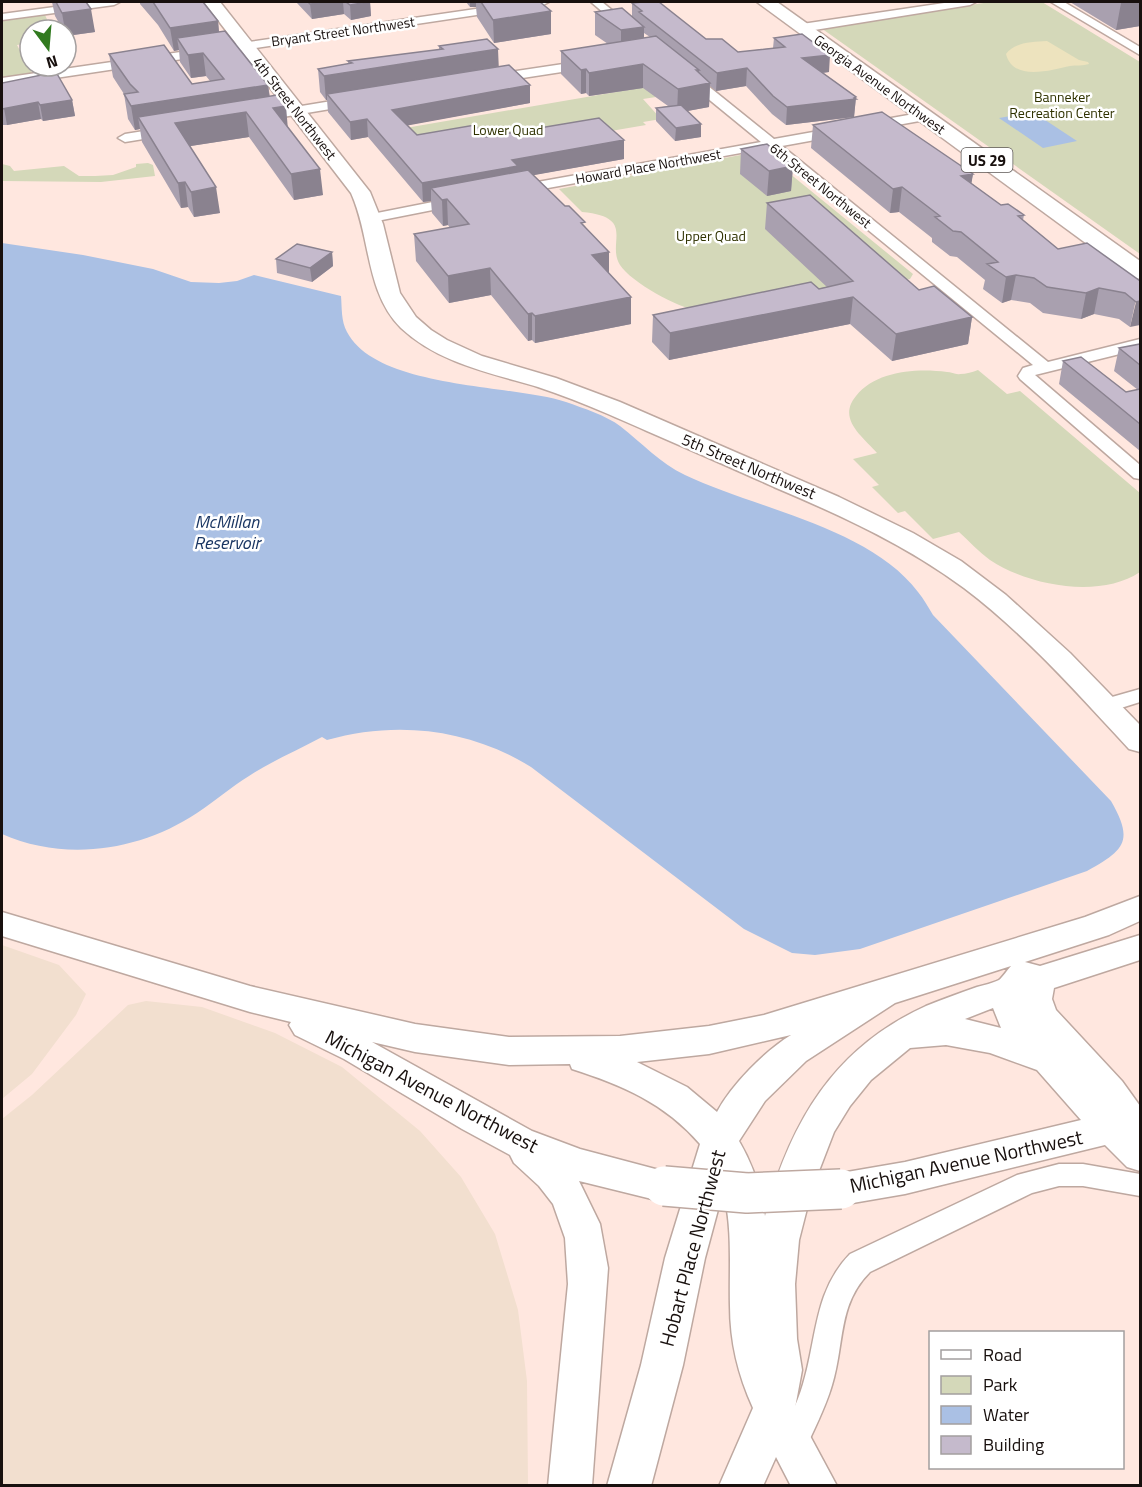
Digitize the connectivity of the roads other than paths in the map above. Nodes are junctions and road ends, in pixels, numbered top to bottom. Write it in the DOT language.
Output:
graph roads {
  1 [pos="114,2"];
  2 [pos="212,2"];
  3 [pos="543,2"];
  4 [pos="596,2"];
  5 [pos="766,2"];
  6 [pos="970,2"];
  7 [pos="1057,2"];
  8 [pos="920,5"];
  9 [pos="2,17"];
  10 [pos="802,28"];
  11 [pos="636,34"];
  12 [pos="246,46"];
  13 [pos="1140,52"];
  14 [pos="604,61"];
  15 [pos="674,65"];
  16 [pos="483,81"];
  17 [pos="2,82"];
  18 [pos="364,100"];
  19 [pos="297,111"];
  20 [pos="925,116"];
  21 [pos="248,119"];
  22 [pos="177,130"];
  23 [pos="125,138"];
  24 [pos="771,144"];
  25 [pos="500,193"];
  26 [pos="477,197"];
  27 [pos="372,218"];
  28 [pos="1138,267"];
  29 [pos="1140,344"];
  30 [pos="1045,367"];
  31 [pos="1140,474"];
  32 [pos="1140,695"];
  33 [pos="1105,706"];
  34 [pos="1140,741"];
  35 [pos="1140,908"];
  36 [pos="2,924"];
  37 [pos="1140,932"];
  38 [pos="1140,947"];
  39 [pos="1026,984"];
  40 [pos="883,994"];
  41 [pos="250,999"];
  42 [pos="891,1040"];
  43 [pos="559,1052"];
  44 [pos="1049,1060"];
  45 [pos="1132,1132"];
  46 [pos="500,1133"];
  47 [pos="720,1140"];
  48 [pos="1140,1185"];
  49 [pos="774,1404"];
  50 [pos="792,1444"];
  51 [pos="570,1485"];
  52 [pos="629,1485"];
  53 [pos="741,1485"];
  54 [pos="815,1485"];
  1 -- 9 [label="street"];
  2 -- 12 [label="main road, 4th Street Northwest"];
  3 -- 12 [label="street, Bryant Street Northwest"];
  4 -- 11 [label="street"];
  5 -- 10 [label="highway, Georgia Avenue Northwest / US 29"];
  6 -- 8 [label="street"];
  7 -- 13 [label="street"];
  8 -- 10 [label="street"];
  10 -- 20 [label="highway, Georgia Avenue Northwest / US 29"];
  12 -- 17 [label="street, Bryant Street Northwest"];
  12 -- 19 [label="main road, 4th Street Northwest"];
  14 -- 16 [label="street"];
  15 -- 24 [label="street, 6th Street Northwest"];
  18 -- 19 [label="street"];
  19 -- 21 [label="street"];
  19 -- 27 [label="main road, 4th Street Northwest"];
  20 -- 24 [label="street, Howard Place Northwest"];
  20 -- 28 [label="highway, Georgia Avenue Northwest / US 29"];
  22 -- 23 [label="street"];
  24 -- 25 [label="street, Howard Place Northwest"];
  24 -- 30 [label="street, 6th Street Northwest"];
  26 -- 27 [label="street"];
  27 -- 33 [label="main road, 5th Street Northwest"];
  29 -- 30 [label="street"];
  30 -- 31 [label="street"];
  32 -- 33 [label="street"];
  33 -- 34 [label="main road, 5th Street Northwest"];
  35 -- 40 [label="main road, Hobart Place Northwest"];
  36 -- 41 [label="main road, Michigan Avenue Northwest"];
  37 -- 39 [label="main road"];
  38 -- 39 [label="main road"];
  39 -- 42 [label="main road"];
  39 -- 44 [label="main road"];
  39 -- 45 [label="main road"];
  40 -- 43 [label="main road, Michigan Avenue Northwest"];
  40 -- 47 [label="main road, Hobart Place Northwest"];
  41 -- 43 [label="main road, Michigan Avenue Northwest"];
  41 -- 46 [label="main road, Michigan Avenue Northwest"];
  42 -- 44 [label="main road"];
  42 -- 49 [label="main road"];
  43 -- 47 [label="main road"];
  44 -- 45 [label="main road"];
  45 -- 46 [label="main road, Michigan Avenue Northwest, bridge"];
  46 -- 51 [label="main road"];
  47 -- 49 [label="main road"];
  47 -- 52 [label="main road, Hobart Place Northwest"];
  48 -- 50 [label="street"];
  49 -- 50 [label="main road"];
  49 -- 53 [label="main road"];
  50 -- 54 [label="main road"];
}
